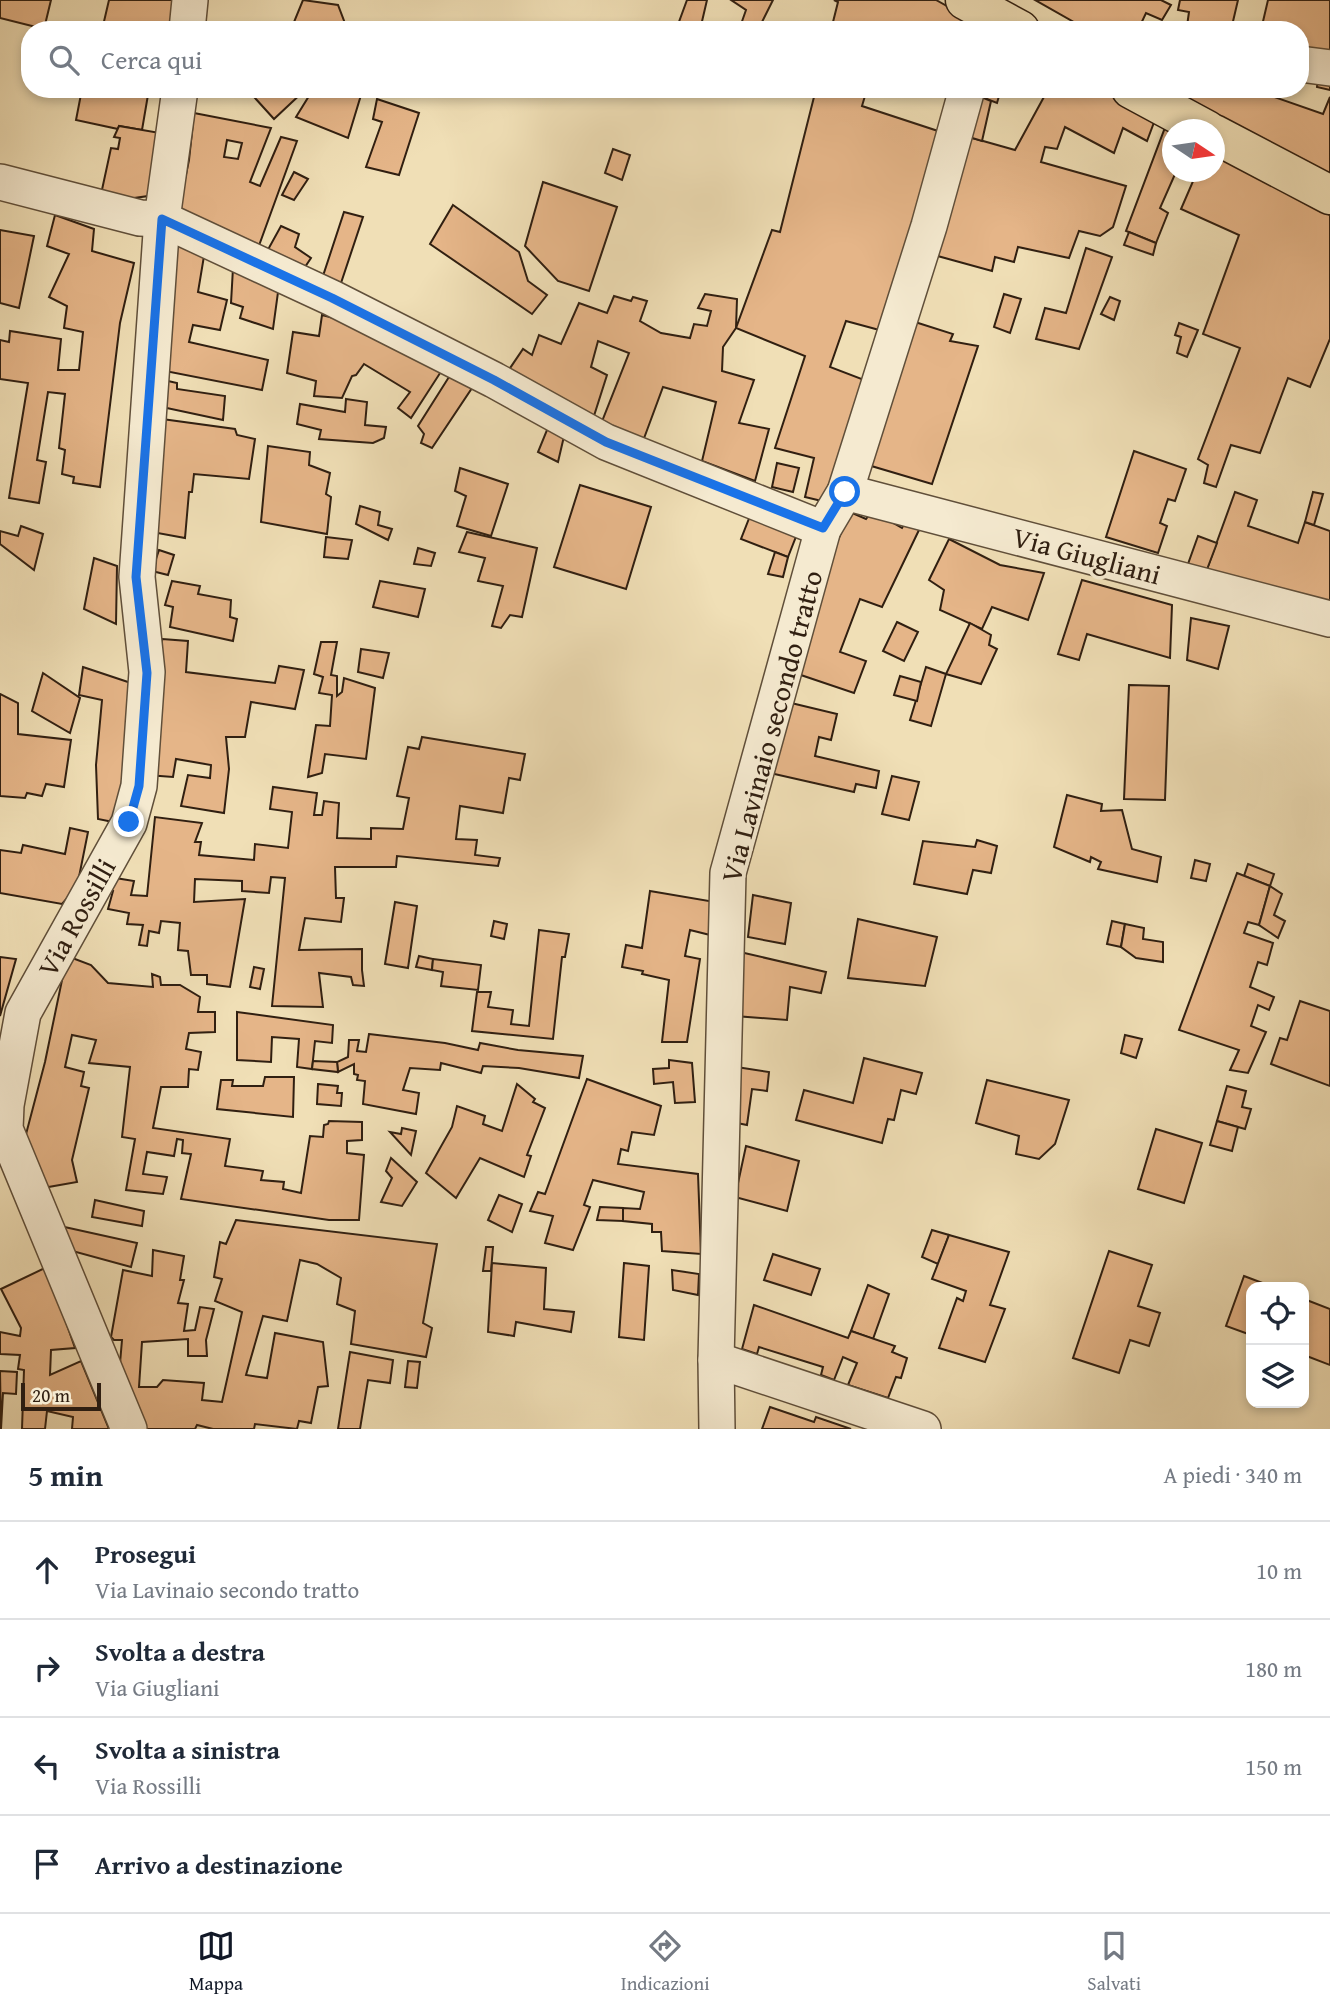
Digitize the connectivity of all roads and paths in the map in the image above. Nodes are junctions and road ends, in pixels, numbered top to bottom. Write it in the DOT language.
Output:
graph roads {
  1 [pos="190,0"];
  2 [pos="976,9"];
  3 [pos="188,21"];
  4 [pos="1001,21"];
  5 [pos="1309,65"];
  6 [pos="1330,68"];
  7 [pos="179,98"];
  8 [pos="965,98"];
  9 [pos="1148,98"];
  10 [pos="1187,119"];
  11 [pos="1225,140"];
  12 [pos="0,182"];
  13 [pos="1330,195"];
  14 [pos="162,219"];
  15 [pos="845,492"];
  16 [pos="823,528"];
  17 [pos="1330,619"];
  18 [pos="716,1360"];
  19 [pos="129,1429"];
  20 [pos="717,1429"];
  21 [pos="923,1429"];
  1 -- 3 [label="street"];
  2 -- 4 [label="main road"];
  5 -- 6 [label="street"];
  7 -- 14 [label="street, Via Rossilli"];
  8 -- 15 [label="street, Via Lavinaio secondo tratto"];
  9 -- 10 [label="main road"];
  11 -- 13 [label="main road"];
  12 -- 14 [label="street"];
  14 -- 16 [label="street"];
  14 -- 19 [label="street, Via Rossilli"];
  15 -- 16 [label="street, Via Lavinaio secondo tratto"];
  15 -- 17 [label="street, Via Giugliani"];
  16 -- 18 [label="street, Via Lavinaio secondo tratto"];
  18 -- 20 [label="street, Via Lavinaio secondo tratto"];
  18 -- 21 [label="street"];
}
